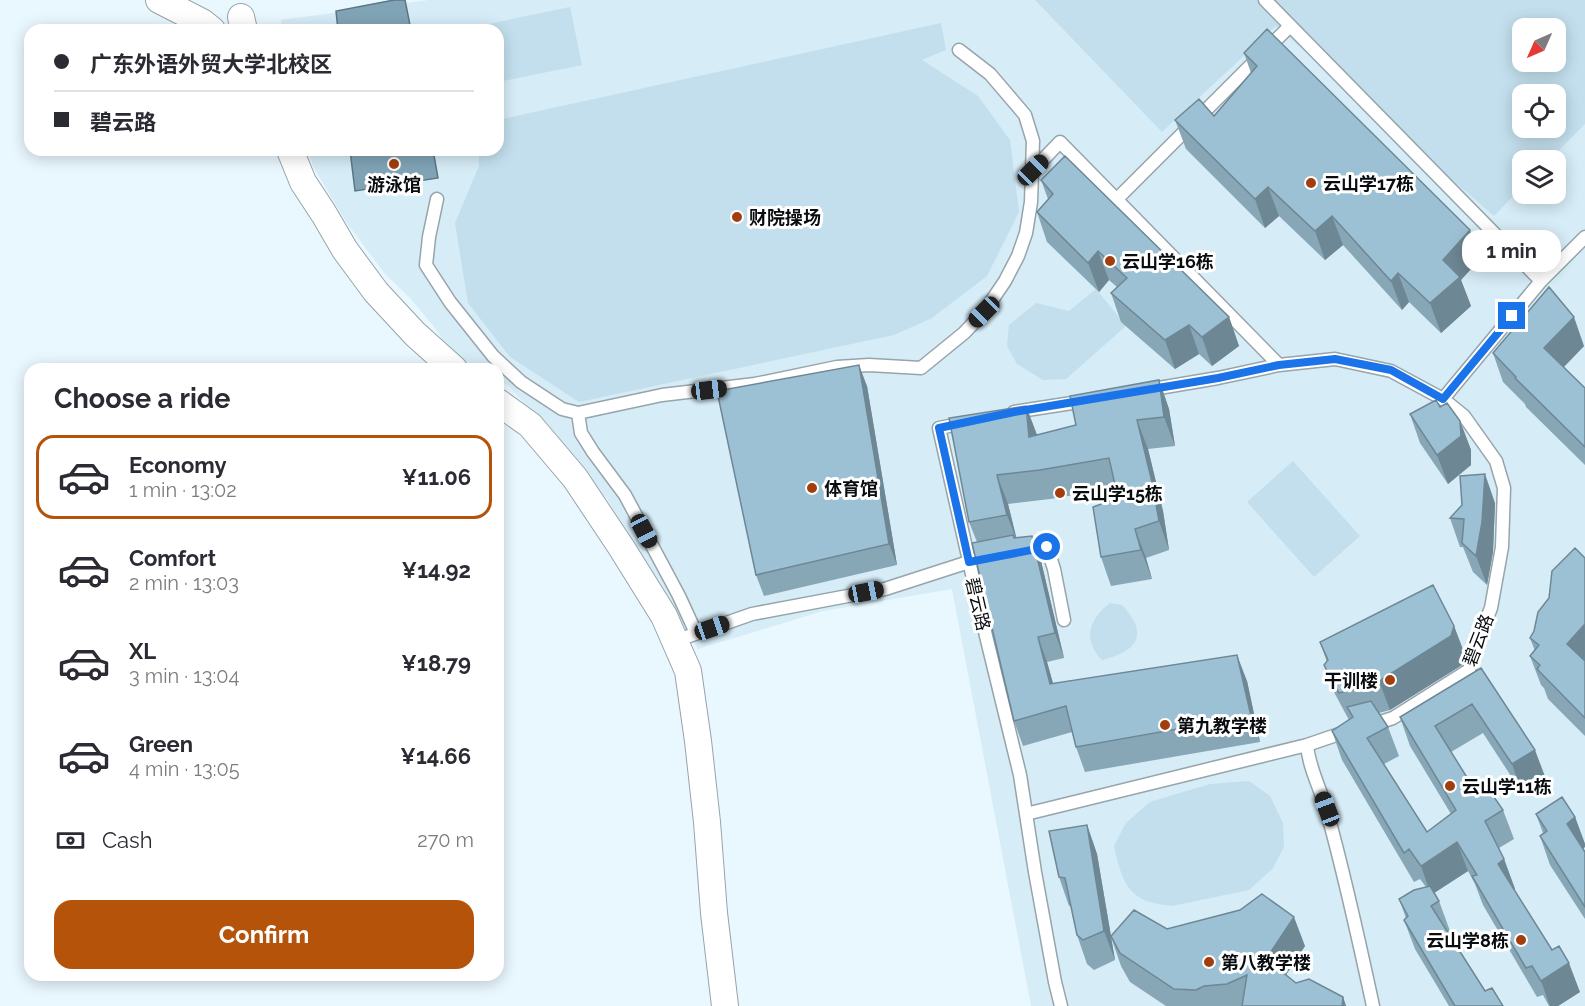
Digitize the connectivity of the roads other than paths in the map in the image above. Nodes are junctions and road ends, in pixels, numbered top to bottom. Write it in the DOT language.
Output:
graph roads {
  1 [pos="159,0"];
  2 [pos="1271,2"];
  3 [pos="204,24"];
  4 [pos="1290,26"];
  5 [pos="959,50"];
  6 [pos="292,156"];
  7 [pos="1033,170"];
  8 [pos="437,199"];
  9 [pos="1116,200"];
  10 [pos="1585,237"];
  11 [pos="1541,281"];
  12 [pos="447,363"];
  13 [pos="501,363"];
  14 [pos="1279,365"];
  15 [pos="504,366"];
  16 [pos="1133,392"];
  17 [pos="1102,398"];
  18 [pos="1443,399"];
  19 [pos="504,406"];
  20 [pos="578,413"];
  21 [pos="1005,414"];
  22 [pos="978,420"];
  23 [pos="1006,554"];
  24 [pos="987,558"];
  25 [pos="969,562"];
  26 [pos="1064,620"];
  27 [pos="685,637"];
  28 [pos="1306,746"];
  29 [pos="1026,814"];
  30 [pos="725,1006"];
  31 [pos="1061,1006"];
  32 [pos="1373,1006"];
  1 -- 3 [label="street"];
  2 -- 4 [label="lane"];
  4 -- 9 [label="lane"];
  4 -- 11 [label="lane"];
  5 -- 7 [label="lane"];
  6 -- 12 [label="street"];
  7 -- 9 [label="lane"];
  7 -- 20 [label="lane"];
  8 -- 13 [label="lane"];
  9 -- 14 [label="lane"];
  10 -- 11 [label="lane"];
  11 -- 18 [label="lane"];
  14 -- 16 [label="lane, 碧云路"];
  14 -- 18 [label="lane, 碧云路"];
  15 -- 20 [label="lane"];
  17 -- 21 [label="lane"];
  18 -- 28 [label="lane, 碧云路"];
  19 -- 27 [label="street"];
  20 -- 27 [label="lane"];
  22 -- 25 [label="lane, 碧云路"];
  23 -- 26 [label="lane"];
  24 -- 25 [label="lane"];
  25 -- 27 [label="lane"];
  25 -- 29 [label="lane, 碧云路"];
  27 -- 30 [label="street"];
  28 -- 29 [label="lane, 碧云路"];
  28 -- 32 [label="lane"];
  29 -- 31 [label="lane, 碧云路"];
}
